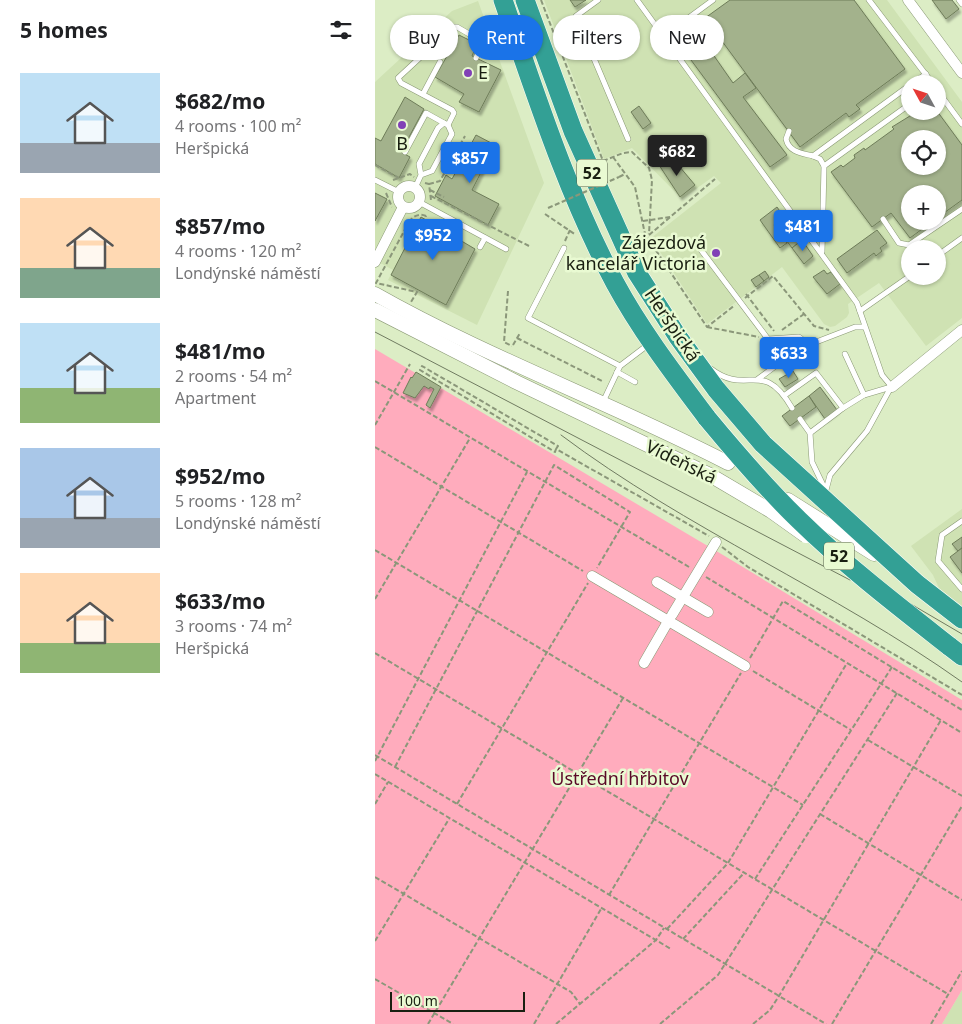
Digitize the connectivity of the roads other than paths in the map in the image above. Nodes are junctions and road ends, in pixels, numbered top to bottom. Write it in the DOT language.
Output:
graph roads {
  1 [pos="503,0"];
  2 [pos="525,0"];
  3 [pos="598,0"];
  4 [pos="637,0"];
  5 [pos="713,0"];
  6 [pos="869,0"];
  7 [pos="908,0"];
  8 [pos="693,15"];
  9 [pos="650,17"];
  10 [pos="417,60"];
  11 [pos="682,60"];
  12 [pos="440,62"];
  13 [pos="962,72"];
  14 [pos="926,74"];
  15 [pos="901,91"];
  16 [pos="423,94"];
  17 [pos="946,102"];
  18 [pos="901,110"];
  19 [pos="446,124"];
  20 [pos="962,124"];
  21 [pos="789,131"];
  22 [pos="628,139"];
  23 [pos="405,152"];
  24 [pos="813,156"];
  25 [pos="824,166"];
  26 [pos="421,175"];
  27 [pos="375,180"];
  28 [pos="415,188"];
  29 [pos="399,192"];
  30 [pos="419,202"];
  31 [pos="403,207"];
  32 [pos="962,209"];
  33 [pos="824,214"];
  34 [pos="798,219"];
  35 [pos="883,219"];
  36 [pos="485,238"];
  37 [pos="962,238"];
  38 [pos="480,247"];
  39 [pos="564,248"];
  40 [pos="507,249"];
  41 [pos="701,250"];
  42 [pos="946,250"];
  43 [pos="822,252"];
  44 [pos="375,262"];
  45 [pos="901,282"];
  46 [pos="375,294"];
  47 [pos="375,310"];
  48 [pos="860,311"];
  49 [pos="864,327"];
  50 [pos="962,330"];
  51 [pos="678,337"];
  52 [pos="652,343"];
  53 [pos="808,344"];
  54 [pos="845,354"];
  55 [pos="619,369"];
  56 [pos="758,379"];
  57 [pos="635,382"];
  58 [pos="892,387"];
  59 [pos="785,395"];
  60 [pos="864,395"];
  61 [pos="603,403"];
  62 [pos="792,408"];
  63 [pos="843,408"];
  64 [pos="800,419"];
  65 [pos="810,433"];
  66 [pos="728,462"];
  67 [pos="826,490"];
  68 [pos="830,496"];
  69 [pos="788,500"];
  70 [pos="962,520"];
  71 [pos="863,525"];
  72 [pos="716,542"];
  73 [pos="877,546"];
  74 [pos="592,576"];
  75 [pos="657,582"];
  76 [pos="917,584"];
  77 [pos="962,589"];
  78 [pos="878,590"];
  79 [pos="683,597"];
  80 [pos="708,612"];
  81 [pos="670,618"];
  82 [pos="962,619"];
  83 [pos="956,651"];
  84 [pos="644,663"];
  85 [pos="745,666"];
  1 -- 52 [label="highway, Heršpická / 52"];
  2 -- 51 [label="highway, Heršpická / 52"];
  3 -- 22 [label="lane"];
  4 -- 9 [label="lane"];
  5 -- 8 [label="lane"];
  6 -- 14 [label="lane"];
  7 -- 13 [label="street"];
  10 -- 16 [label="lane"];
  11 -- 34 [label="lane"];
  12 -- 16 [label="lane"];
  15 -- 24 [label="lane"];
  16 -- 19 [label="lane"];
  17 -- 20 [label="lane"];
  18 -- 25 [label="lane"];
  19 -- 23 [label="lane"];
  19 -- 26 [label="lane"];
  19 -- 26 [label="lane"];
  21 -- 24 [label="lane"];
  24 -- 25 [label="lane"];
  25 -- 33 [label="lane"];
  26 -- 28 [label="lane"];
  27 -- 29 [label="lane"];
  28 -- 29 [label="street"];
  28 -- 30 [label="street"];
  29 -- 31 [label="street"];
  30 -- 31 [label="street"];
  30 -- 36 [label="lane"];
  31 -- 44 [label="street"];
  32 -- 35 [label="lane"];
  33 -- 34 [label="lane"];
  33 -- 43 [label="lane"];
  34 -- 43 [label="lane"];
  36 -- 38 [label="lane"];
  36 -- 40 [label="lane"];
  37 -- 42 [label="lane"];
  39 -- 55 [label="lane"];
  41 -- 53 [label="lane"];
  43 -- 48 [label="lane"];
  45 -- 48 [label="lane"];
  46 -- 61 [label="main road, Vídeňská"];
  47 -- 78 [label="main road, Vídeňská, bridge"];
  48 -- 49 [label="lane"];
  49 -- 53 [label="lane"];
  49 -- 58 [label="lane"];
  50 -- 58 [label="street"];
  51 -- 56 [label="lane"];
  51 -- 73 [label="highway, Heršpická / 52"];
  52 -- 55 [label="lane"];
  52 -- 78 [label="highway, Heršpická / 52, bridge"];
  53 -- 56 [label="lane"];
  54 -- 60 [label="lane"];
  55 -- 57 [label="lane"];
  55 -- 61 [label="lane"];
  56 -- 59 [label="lane"];
  58 -- 60 [label="lane"];
  58 -- 67 [label="lane"];
  59 -- 62 [label="lane"];
  59 -- 63 [label="lane"];
  60 -- 63 [label="lane"];
  61 -- 66 [label="main road, Vídeňská"];
  63 -- 65 [label="lane"];
  64 -- 65 [label="lane"];
  65 -- 67 [label="lane"];
  67 -- 68 [label="lane"];
  69 -- 76 [label="main road"];
  70 -- 77 [label="lane"];
  71 -- 73 [label="lane"];
  72 -- 79 [label="street"];
  73 -- 76 [label="highway, Heršpická / 52"];
  74 -- 81 [label="street"];
  75 -- 79 [label="street"];
  76 -- 82 [label="highway, 52"];
  78 -- 83 [label="highway, Vídeňská / 52, bridge"];
  79 -- 80 [label="street"];
  79 -- 81 [label="street"];
  81 -- 84 [label="street"];
  81 -- 85 [label="street"];
}
